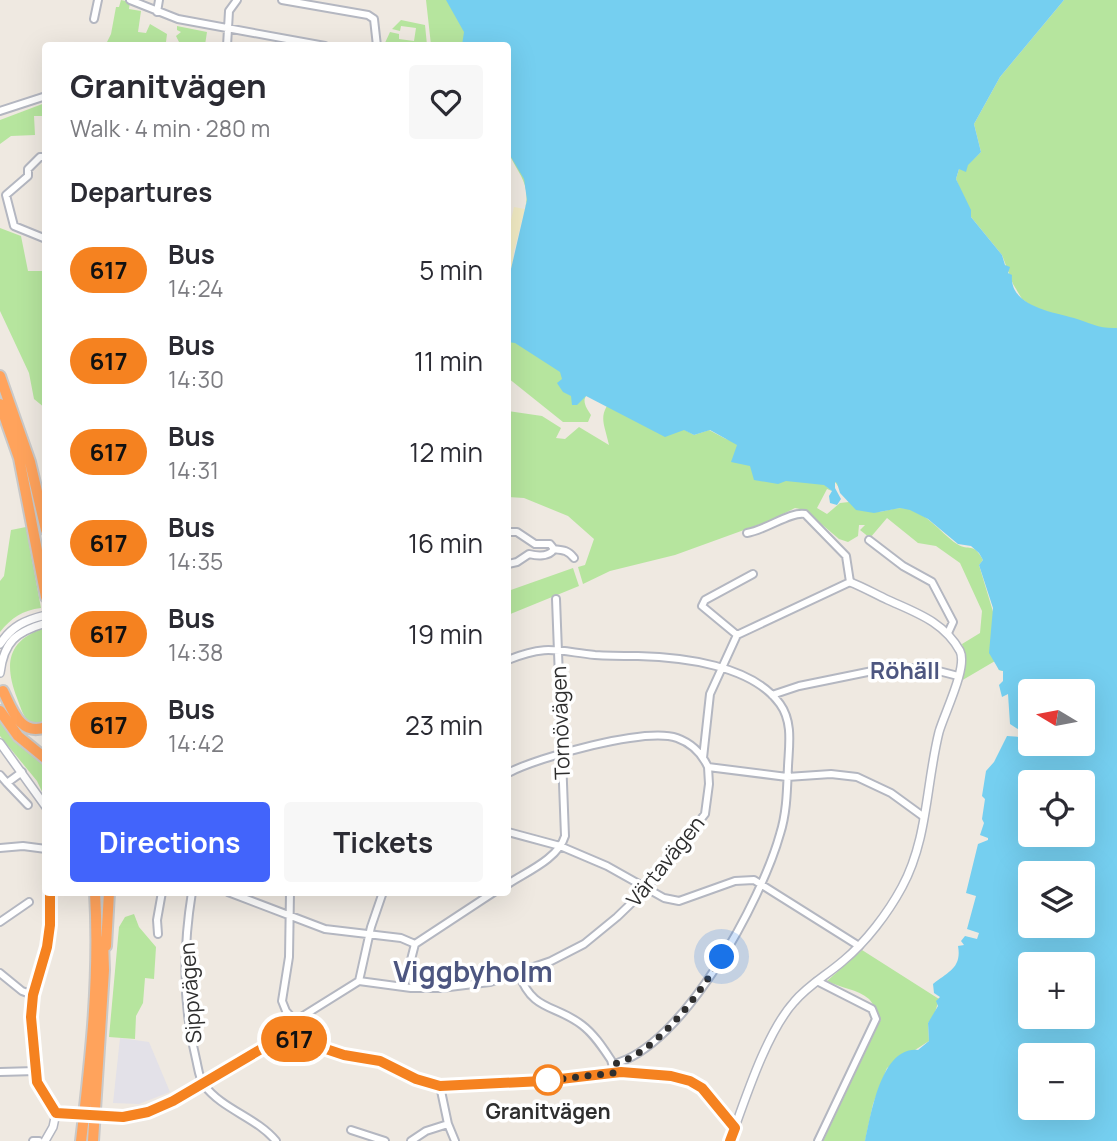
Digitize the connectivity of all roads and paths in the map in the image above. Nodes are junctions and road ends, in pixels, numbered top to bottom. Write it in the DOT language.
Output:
graph roads {
  1 [pos="98,0"];
  2 [pos="130,0"];
  3 [pos="159,0"];
  4 [pos="282,0"];
  5 [pos="234,1"];
  6 [pos="157,12"];
  7 [pos="94,19"];
  8 [pos="228,28"];
  9 [pos="227,42"];
  10 [pos="303,42"];
  11 [pos="377,42"];
  12 [pos="42,97"];
  13 [pos="0,111"];
  14 [pos="42,157"];
  15 [pos="42,237"];
  16 [pos="0,376"];
  17 [pos="0,404"];
  18 [pos="42,513"];
  19 [pos="511,532"];
  20 [pos="747,533"];
  21 [pos="869,540"];
  22 [pos="554,549"];
  23 [pos="574,558"];
  24 [pos="511,563"];
  25 [pos="753,575"];
  26 [pos="42,576"];
  27 [pos="850,582"];
  28 [pos="556,599"];
  29 [pos="42,616"];
  30 [pos="42,624"];
  31 [pos="947,633"];
  32 [pos="737,635"];
  33 [pos="0,644"];
  34 [pos="557,649"];
  35 [pos="511,659"];
  36 [pos="720,668"];
  37 [pos="0,674"];
  38 [pos="958,676"];
  39 [pos="2,694"];
  40 [pos="772,695"];
  41 [pos="0,711"];
  42 [pos="42,728"];
  43 [pos="0,743"];
  44 [pos="9,754"];
  45 [pos="562,755"];
  46 [pos="42,756"];
  47 [pos="704,758"];
  48 [pos="0,759"];
  49 [pos="708,767"];
  50 [pos="22,772"];
  51 [pos="511,772"];
  52 [pos="0,775"];
  53 [pos="787,777"];
  54 [pos="7,783"];
  55 [pos="42,801"];
  56 [pos="28,805"];
  57 [pos="925,817"];
  58 [pos="511,833"];
  59 [pos="560,846"];
  60 [pos="0,848"];
  61 [pos="42,848"];
  62 [pos="511,882"];
  63 [pos="762,883"];
  64 [pos="646,889"];
  65 [pos="50,896"];
  66 [pos="90,896"];
  67 [pos="95,896"];
  68 [pos="102,896"];
  69 [pos="109,896"];
  70 [pos="161,896"];
  71 [pos="191,896"];
  72 [pos="238,896"];
  73 [pos="290,896"];
  74 [pos="382,896"];
  75 [pos="488,896"];
  76 [pos="29,902"];
  77 [pos="290,917"];
  78 [pos="0,922"];
  79 [pos="97,930"];
  80 [pos="158,933"];
  81 [pos="369,934"];
  82 [pos="415,944"];
  83 [pos="859,946"];
  84 [pos="104,970"];
  85 [pos="0,973"];
  86 [pos="519,974"];
  87 [pos="359,981"];
  88 [pos="817,981"];
  89 [pos="404,987"];
  90 [pos="33,995"];
  91 [pos="295,1021"];
  92 [pos="287,1039"];
  93 [pos="613,1064"];
  94 [pos="36,1071"];
  95 [pos="0,1072"];
  96 [pos="613,1073"];
  97 [pos="202,1083"];
  98 [pos="440,1086"];
  99 [pos="56,1113"];
  100 [pos="448,1124"];
  101 [pos="735,1128"];
  102 [pos="351,1130"];
  103 [pos="33,1141"];
  104 [pos="42,1141"];
  105 [pos="81,1141"];
  106 [pos="93,1141"];
  107 [pos="276,1141"];
  108 [pos="385,1141"];
  109 [pos="411,1141"];
  110 [pos="455,1141"];
  111 [pos="730,1141"];
  112 [pos="818,1141"];
  1 -- 7 [label="street"];
  2 -- 6 [label="street"];
  3 -- 6 [label="street"];
  4 -- 11 [label="street"];
  5 -- 8 [label="street"];
  6 -- 8 [label="street"];
  8 -- 9 [label="street"];
  8 -- 10 [label="street"];
  12 -- 13 [label="street"];
  14 -- 15 [label="street"];
  16 -- 18 [label="highway"];
  17 -- 26 [label="highway"];
  19 -- 22 [label="street"];
  20 -- 27 [label="street"];
  21 -- 31 [label="street"];
  22 -- 23 [label="street"];
  22 -- 24 [label="street"];
  25 -- 32 [label="street"];
  27 -- 31 [label="street"];
  27 -- 32 [label="street"];
  28 -- 34 [label="street, Tornövägen"];
  29 -- 33 [label="street"];
  30 -- 37 [label="street"];
  31 -- 38 [label="street"];
  32 -- 36 [label="street"];
  34 -- 35 [label="street"];
  34 -- 36 [label="street"];
  34 -- 45 [label="street, Tornövägen"];
  36 -- 40 [label="street"];
  36 -- 47 [label="street"];
  37 -- 39 [label="street"];
  38 -- 40 [label="street"];
  38 -- 57 [label="street"];
  39 -- 42 [label="highway"];
  40 -- 53 [label="street"];
  41 -- 46 [label="highway"];
  43 -- 44 [label="street"];
  44 -- 48 [label="street"];
  44 -- 50 [label="street"];
  45 -- 47 [label="street"];
  45 -- 51 [label="street"];
  45 -- 59 [label="street, Tornövägen"];
  47 -- 49 [label="street"];
  49 -- 53 [label="street"];
  49 -- 64 [label="street, Värtavägen"];
  50 -- 54 [label="street"];
  50 -- 55 [label="street"];
  52 -- 54 [label="street"];
  53 -- 57 [label="street"];
  53 -- 63 [label="street"];
  54 -- 56 [label="street"];
  57 -- 83 [label="street"];
  58 -- 59 [label="street"];
  59 -- 62 [label="street"];
  59 -- 64 [label="street"];
  60 -- 61 [label="street"];
  63 -- 64 [label="street"];
  63 -- 83 [label="street"];
  63 -- 93 [label="street"];
  64 -- 86 [label="street, Värtavägen"];
  65 -- 90 [label="street"];
  66 -- 79 [label="highway"];
  67 -- 79 [label="highway"];
  68 -- 84 [label="highway"];
  69 -- 84 [label="highway"];
  70 -- 80 [label="street"];
  71 -- 97 [label="street, Sippvägen"];
  72 -- 77 [label="street"];
  73 -- 77 [label="street"];
  74 -- 81 [label="street"];
  75 -- 82 [label="street"];
  76 -- 78 [label="street"];
  77 -- 81 [label="street"];
  77 -- 91 [label="street"];
  79 -- 105 [label="highway"];
  81 -- 82 [label="street"];
  81 -- 87 [label="street"];
  82 -- 89 [label="street"];
  83 -- 88 [label="street"];
  84 -- 106 [label="highway"];
  85 -- 90 [label="street"];
  86 -- 89 [label="street, Värtavägen"];
  86 -- 93 [label="street"];
  87 -- 89 [label="street, Värtavägen"];
  87 -- 91 [label="street"];
  88 -- 101 [label="street"];
  88 -- 112 [label="street"];
  90 -- 94 [label="street"];
  91 -- 92 [label="street"];
  92 -- 97 [label="street"];
  92 -- 98 [label="street"];
  93 -- 96 [label="street"];
  94 -- 95 [label="street"];
  94 -- 99 [label="street"];
  96 -- 98 [label="street"];
  96 -- 101 [label="street"];
  97 -- 99 [label="street, bridge"];
  97 -- 107 [label="street"];
  98 -- 100 [label="street"];
  99 -- 104 [label="street"];
  100 -- 109 [label="street"];
  100 -- 110 [label="street"];
  101 -- 111 [label="street"];
  102 -- 108 [label="street"];
  103 -- 104 [label="street"];
}
